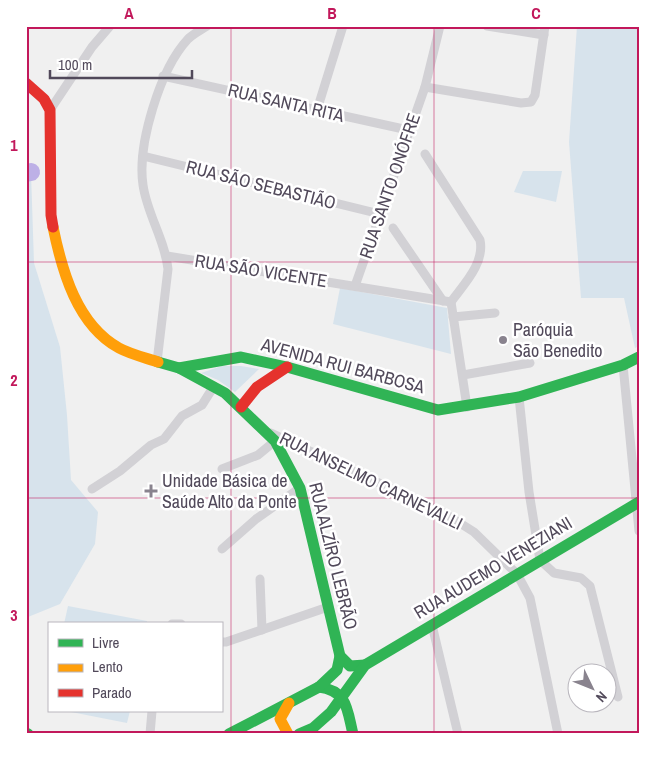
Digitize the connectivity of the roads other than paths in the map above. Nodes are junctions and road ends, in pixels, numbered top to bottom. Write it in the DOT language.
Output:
graph roads {
  1 [pos="110,26"];
  2 [pos="207,26"];
  3 [pos="343,26"];
  4 [pos="440,26"];
  5 [pos="487,26"];
  6 [pos="545,30"];
  7 [pos="164,76"];
  8 [pos="26,83"];
  9 [pos="425,87"];
  10 [pos="50,110"];
  11 [pos="317,110"];
  12 [pos="408,130"];
  13 [pos="425,154"];
  14 [pos="143,156"];
  15 [pos="380,214"];
  16 [pos="393,228"];
  17 [pos="167,256"];
  18 [pos="355,286"];
  19 [pos="447,301"];
  20 [pos="495,313"];
  21 [pos="453,317"];
  22 [pos="639,356"];
  23 [pos="157,362"];
  24 [pos="530,363"];
  25 [pos="622,365"];
  26 [pos="287,367"];
  27 [pos="179,368"];
  28 [pos="463,375"];
  29 [pos="214,386"];
  30 [pos="519,397"];
  31 [pos="467,406"];
  32 [pos="242,407"];
  33 [pos="267,431"];
  34 [pos="275,441"];
  35 [pos="222,468"];
  36 [pos="300,488"];
  37 [pos="92,489"];
  38 [pos="637,503"];
  39 [pos="639,531"];
  40 [pos="222,549"];
  41 [pos="540,560"];
  42 [pos="517,574"];
  43 [pos="260,579"];
  44 [pos="328,607"];
  45 [pos="432,625"];
  46 [pos="262,630"];
  47 [pos="222,642"];
  48 [pos="340,656"];
  49 [pos="609,662"];
  50 [pos="365,666"];
  51 [pos="319,687"];
  52 [pos="343,696"];
  53 [pos="289,703"];
  54 [pos="152,712"];
  55 [pos="150,734"];
  56 [pos="229,734"];
  57 [pos="288,734"];
  58 [pos="299,734"];
  59 [pos="353,734"];
  60 [pos="458,734"];
  61 [pos="558,734"];
  1 -- 10 [label="street"];
  2 -- 7 [label="street"];
  3 -- 11 [label="street"];
  4 -- 9 [label="street, RUA SANTO ONÓFRE"];
  5 -- 6 [label="street"];
  6 -- 9 [label="street"];
  7 -- 11 [label="street, RUA SANTA RITA"];
  7 -- 14 [label="street"];
  8 -- 10 [label="main road"];
  9 -- 12 [label="street, RUA SANTO ONÓFRE"];
  10 -- 23 [label="main road, AVENIDA RUI BARBOSA"];
  11 -- 12 [label="street, RUA SANTA RITA"];
  12 -- 15 [label="street, RUA SANTO ONÓFRE"];
  13 -- 19 [label="street"];
  14 -- 15 [label="street, RUA SÃO SEBASTIÃO"];
  14 -- 17 [label="street"];
  15 -- 18 [label="street, RUA SANTO ONÓFRE"];
  16 -- 19 [label="street"];
  17 -- 18 [label="street, RUA SÃO VICENTE"];
  17 -- 23 [label="street"];
  18 -- 19 [label="street, RUA SÃO VICENTE"];
  19 -- 21 [label="street"];
  20 -- 21 [label="street"];
  21 -- 28 [label="street"];
  22 -- 25 [label="main road, AVENIDA RUI BARBOSA"];
  23 -- 27 [label="main road, AVENIDA RUI BARBOSA"];
  24 -- 28 [label="street"];
  25 -- 30 [label="main road, AVENIDA RUI BARBOSA"];
  25 -- 38 [label="street"];
  26 -- 27 [label="main road, AVENIDA RUI BARBOSA"];
  26 -- 31 [label="main road, AVENIDA RUI BARBOSA"];
  26 -- 32 [label="main road"];
  27 -- 29 [label="main road, RUA ALZÍRO LEBRÃO"];
  28 -- 31 [label="street"];
  29 -- 32 [label="main road, RUA ALZÍRO LEBRÃO"];
  29 -- 37 [label="street"];
  30 -- 31 [label="main road, AVENIDA RUI BARBOSA"];
  30 -- 41 [label="street"];
  32 -- 33 [label="main road, RUA ALZÍRO LEBRÃO"];
  33 -- 34 [label="main road, RUA ALZÍRO LEBRÃO"];
  33 -- 42 [label="street, RUA ANSELMO CARNEVALLI"];
  34 -- 35 [label="street, RUA ANSELMO CARNEVALLI"];
  34 -- 36 [label="main road, RUA ALZÍRO LEBRÃO"];
  36 -- 40 [label="street"];
  36 -- 44 [label="main road, RUA ALZÍRO LEBRÃO"];
  38 -- 39 [label="street"];
  38 -- 41 [label="main road, RUA AUDEMO VENEZIANI"];
  41 -- 42 [label="main road, RUA AUDEMO VENEZIANI"];
  41 -- 49 [label="street"];
  42 -- 45 [label="main road, RUA AUDEMO VENEZIANI"];
  42 -- 61 [label="street, RUA ANSELMO CARNEVALLI"];
  43 -- 46 [label="street"];
  44 -- 46 [label="street"];
  44 -- 48 [label="main road, RUA ALZÍRO LEBRÃO"];
  45 -- 50 [label="main road, RUA AUDEMO VENEZIANI"];
  45 -- 60 [label="street"];
  46 -- 47 [label="street"];
  48 -- 50 [label="main road"];
  48 -- 51 [label="main road"];
  50 -- 52 [label="main road, RUA AUDEMO VENEZIANI"];
  51 -- 52 [label="main road"];
  51 -- 53 [label="main road"];
  52 -- 58 [label="main road, RUA AUDEMO VENEZIANI"];
  52 -- 59 [label="main road"];
  53 -- 56 [label="main road"];
  53 -- 57 [label="main road"];
  54 -- 55 [label="street"];
}
